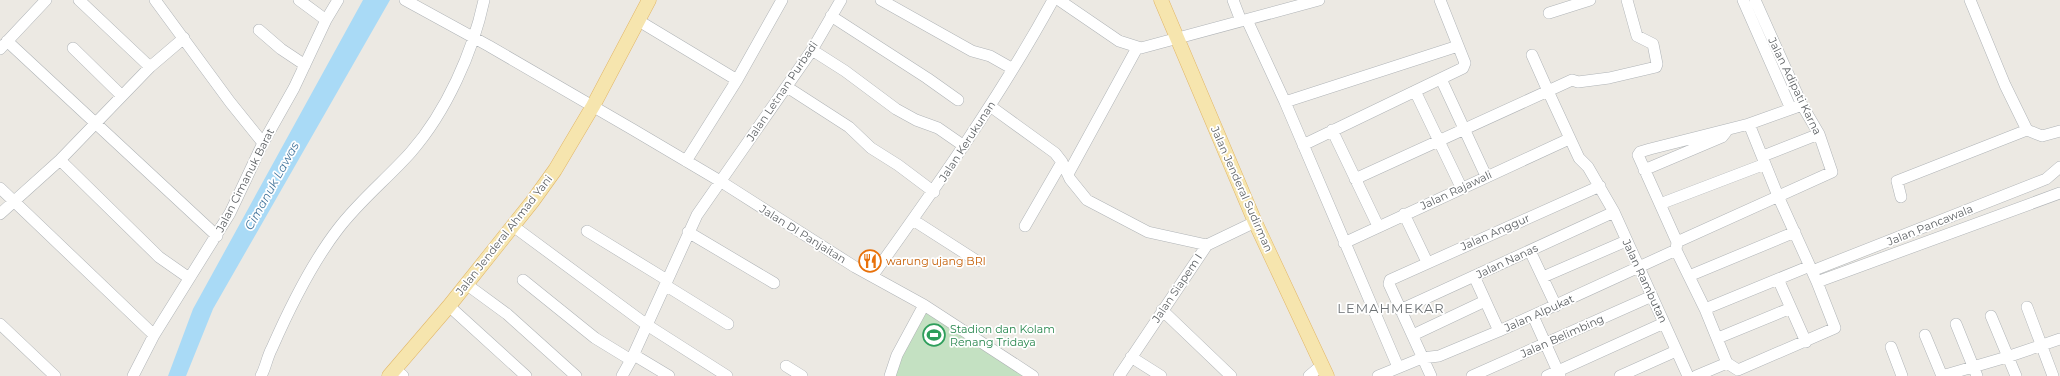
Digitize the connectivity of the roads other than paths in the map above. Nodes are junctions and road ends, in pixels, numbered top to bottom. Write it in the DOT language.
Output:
graph roads {
  1 [pos="46,0"];
  2 [pos="79,0"];
  3 [pos="155,0"];
  4 [pos="299,0"];
  5 [pos="338,0"];
  6 [pos="405,0"];
  7 [pos="484,0"];
  8 [pos="649,0"];
  9 [pos="782,0"];
  10 [pos="841,0"];
  11 [pos="881,0"];
  12 [pos="1053,0"];
  13 [pos="1059,0"];
  14 [pos="1161,0"];
  15 [pos="1233,0"];
  16 [pos="1319,0"];
  17 [pos="1440,0"];
  18 [pos="1590,0"];
  19 [pos="1627,0"];
  20 [pos="1970,0"];
  21 [pos="1749,1"];
  22 [pos="1549,13"];
  23 [pos="831,16"];
  24 [pos="326,20"];
  25 [pos="639,21"];
  26 [pos="1244,21"];
  27 [pos="259,30"];
  28 [pos="474,37"];
  29 [pos="1178,37"];
  30 [pos="184,38"];
  31 [pos="4,45"];
  32 [pos="1458,46"];
  33 [pos="72,48"];
  34 [pos="1137,48"];
  35 [pos="812,50"];
  36 [pos="1532,55"];
  37 [pos="305,65"];
  38 [pos="150,67"];
  39 [pos="1013,68"];
  40 [pos="737,80"];
  41 [pos="1441,80"];
  42 [pos="787,87"];
  43 [pos="1415,91"];
  44 [pos="1548,91"];
  45 [pos="121,95"];
  46 [pos="958,100"];
  47 [pos="1285,102"];
  48 [pos="593,106"];
  49 [pos="990,106"];
  50 [pos="1796,107"];
  51 [pos="95,123"];
  52 [pos="1749,124"];
  53 [pos="1463,129"];
  54 [pos="1728,129"];
  55 [pos="1332,130"];
  56 [pos="2027,130"];
  57 [pos="2060,131"];
  58 [pos="1819,134"];
  59 [pos="1569,138"];
  60 [pos="1438,141"];
  61 [pos="263,143"];
  62 [pos="1303,145"];
  63 [pos="964,146"];
  64 [pos="60,160"];
  65 [pos="1764,160"];
  66 [pos="686,161"];
  67 [pos="1062,162"];
  68 [pos="2060,167"];
  69 [pos="1644,170"];
  70 [pos="1831,173"];
  71 [pos="1068,174"];
  72 [pos="1486,176"];
  73 [pos="2047,178"];
  74 [pos="1355,179"];
  75 [pos="720,181"];
  76 [pos="1600,186"];
  77 [pos="1462,187"];
  78 [pos="0,188"];
  79 [pos="934,192"];
  80 [pos="2057,194"];
  81 [pos="1778,196"];
  82 [pos="1902,197"];
  83 [pos="14,201"];
  84 [pos="1660,204"];
  85 [pos="1614,212"];
  86 [pos="0,214"];
  87 [pos="1404,214"];
  88 [pos="1951,217"];
  89 [pos="913,220"];
  90 [pos="1255,222"];
  91 [pos="513,226"];
  92 [pos="1025,226"];
  93 [pos="1378,226"];
  94 [pos="1956,230"];
  95 [pos="587,231"];
  96 [pos="688,232"];
  97 [pos="1795,232"];
  98 [pos="217,236"];
  99 [pos="1626,241"];
  100 [pos="1344,243"];
  101 [pos="1207,245"];
  102 [pos="1677,246"];
  103 [pos="1530,251"];
  104 [pos="977,261"];
  105 [pos="1427,262"];
  106 [pos="1638,268"];
  107 [pos="1811,269"];
  108 [pos="873,276"];
  109 [pos="1474,276"];
  110 [pos="1689,276"];
  111 [pos="1543,277"];
  112 [pos="189,278"];
  113 [pos="1778,279"];
  114 [pos="523,280"];
  115 [pos="1817,282"];
  116 [pos="666,283"];
  117 [pos="774,283"];
  118 [pos="466,284"];
  119 [pos="1652,296"];
  120 [pos="1485,301"];
  121 [pos="924,305"];
  122 [pos="449,306"];
  123 [pos="1556,306"];
  124 [pos="2027,307"];
  125 [pos="1791,308"];
  126 [pos="1705,309"];
  127 [pos="1162,310"];
  128 [pos="1400,310"];
  129 [pos="1533,316"];
  130 [pos="1991,316"];
  131 [pos="1664,323"];
  132 [pos="0,324"];
  133 [pos="728,324"];
  134 [pos="1956,324"];
  135 [pos="647,325"];
  136 [pos="1499,331"];
  137 [pos="1925,334"];
  138 [pos="154,335"];
  139 [pos="1413,335"];
  140 [pos="1718,338"];
  141 [pos="2060,339"];
  142 [pos="1806,342"];
  143 [pos="1546,344"];
  144 [pos="2042,345"];
  145 [pos="1891,347"];
  146 [pos="1676,351"];
  147 [pos="1131,357"];
  148 [pos="2008,357"];
  149 [pos="632,358"];
  150 [pos="1422,358"];
  151 [pos="786,366"];
  152 [pos="1730,366"];
  153 [pos="1324,371"];
  154 [pos="1396,371"];
  155 [pos="1975,372"];
  156 [pos="396,374"];
  157 [pos="1559,374"];
  158 [pos="55,376"];
  159 [pos="133,376"];
  160 [pos="261,376"];
  161 [pos="526,376"];
  162 [pos="576,376"];
  163 [pos="622,376"];
  164 [pos="669,376"];
  165 [pos="727,376"];
  166 [pos="802,376"];
  167 [pos="890,376"];
  168 [pos="1033,376"];
  169 [pos="1119,376"];
  170 [pos="1161,376"];
  171 [pos="1231,376"];
  172 [pos="1309,376"];
  173 [pos="1378,376"];
  174 [pos="1431,376"];
  175 [pos="1472,376"];
  176 [pos="1547,376"];
  177 [pos="1620,376"];
  178 [pos="1688,376"];
  179 [pos="1696,376"];
  180 [pos="1902,376"];
  181 [pos="1942,376"];
  182 [pos="2016,376"];
  183 [pos="2053,376"];
  1 -- 31 [label="street"];
  2 -- 38 [label="street"];
  3 -- 30 [label="street"];
  4 -- 24 [label="street"];
  5 -- 24 [label="street, Jalan Cimanuk Barat"];
  6 -- 28 [label="street, Jalan DI Panjaitan"];
  7 -- 28 [label="street"];
  8 -- 25 [label="main road, Jalan Jenderal Ahmad Yani"];
  9 -- 40 [label="street"];
  10 -- 23 [label="street, Jalan Letnan Purbadi"];
  11 -- 39 [label="street"];
  12 -- 39 [label="street, Jalan Kerukunan"];
  13 -- 34 [label="street"];
  14 -- 29 [label="main road, Jalan Jenderal Sudirman"];
  15 -- 26 [label="street"];
  16 -- 26 [label="street"];
  17 -- 32 [label="street"];
  18 -- 22 [label="street"];
  19 -- 44 [label="street"];
  20 -- 56 [label="street"];
  21 -- 50 [label="street, Jalan Adipati Karna"];
  23 -- 35 [label="street, Jalan Letnan Purbadi"];
  23 -- 46 [label="street"];
  24 -- 37 [label="street, Jalan Cimanuk Barat"];
  25 -- 40 [label="street"];
  25 -- 48 [label="main road, Jalan Jenderal Ahmad Yani"];
  26 -- 29 [label="street"];
  26 -- 47 [label="street"];
  27 -- 37 [label="street"];
  28 -- 48 [label="street, Jalan DI Panjaitan"];
  28 -- 160 [label="street"];
  29 -- 34 [label="street"];
  29 -- 90 [label="main road, Jalan Jenderal Sudirman"];
  30 -- 38 [label="street"];
  30 -- 61 [label="street"];
  31 -- 51 [label="street"];
  32 -- 41 [label="street"];
  32 -- 47 [label="street"];
  33 -- 45 [label="street"];
  34 -- 71 [label="street"];
  35 -- 42 [label="street, Jalan Letnan Purbadi"];
  35 -- 63 [label="street"];
  36 -- 44 [label="street, Jalan Rambutan"];
  37 -- 61 [label="street, Jalan Cimanuk Barat"];
  38 -- 45 [label="street"];
  39 -- 49 [label="street, Jalan Kerukunan"];
  40 -- 66 [label="street"];
  41 -- 43 [label="street"];
  41 -- 53 [label="street"];
  42 -- 75 [label="street, Jalan Letnan Purbadi"];
  42 -- 79 [label="street"];
  43 -- 55 [label="street"];
  43 -- 60 [label="street"];
  44 -- 53 [label="street"];
  44 -- 59 [label="street, Jalan Rambutan"];
  45 -- 51 [label="street"];
  47 -- 62 [label="street"];
  48 -- 66 [label="street, Jalan DI Panjaitan"];
  48 -- 91 [label="main road, Jalan Jenderal Ahmad Yani"];
  49 -- 63 [label="street, Jalan Kerukunan"];
  49 -- 67 [label="street"];
  50 -- 52 [label="street"];
  50 -- 58 [label="street, Jalan Adipati Karna"];
  51 -- 64 [label="street"];
  51 -- 98 [label="street"];
  52 -- 54 [label="street"];
  52 -- 65 [label="street"];
  53 -- 60 [label="street"];
  53 -- 72 [label="street"];
  54 -- 69 [label="street"];
  54 -- 69 [label="street"];
  55 -- 62 [label="street"];
  55 -- 74 [label="street"];
  56 -- 57 [label="street"];
  56 -- 82 [label="street"];
  58 -- 65 [label="street"];
  58 -- 70 [label="street, Jalan Adipati Karna"];
  59 -- 72 [label="street, Jalan Rajawali"];
  59 -- 76 [label="street, Jalan Rambutan"];
  60 -- 74 [label="street"];
  60 -- 77 [label="street"];
  61 -- 98 [label="street, Jalan Cimanuk Barat"];
  62 -- 100 [label="street"];
  63 -- 79 [label="street, Jalan Kerukunan"];
  64 -- 83 [label="street"];
  64 -- 112 [label="street"];
  65 -- 81 [label="street"];
  65 -- 84 [label="street"];
  66 -- 75 [label="street, Jalan DI Panjaitan"];
  67 -- 71 [label="street"];
  67 -- 92 [label="street"];
  68 -- 73 [label="street, Jalan Pancawala"];
  69 -- 84 [label="street"];
  70 -- 81 [label="street, Jalan Alpukat"];
  71 -- 101 [label="street"];
  72 -- 77 [label="street, Jalan Rajawali"];
  73 -- 80 [label="street"];
  73 -- 88 [label="street, Jalan Pancawala"];
  74 -- 93 [label="street"];
  75 -- 96 [label="street, Jalan Letnan Purbadi"];
  75 -- 108 [label="street, Jalan DI Panjaitan"];
  76 -- 85 [label="street, Jalan Rambutan"];
  76 -- 105 [label="street, Jalan Anggur"];
  77 -- 87 [label="street, Jalan Rajawali"];
  78 -- 83 [label="street"];
  79 -- 89 [label="street, Jalan Kerukunan"];
  80 -- 94 [label="street"];
  81 -- 97 [label="street"];
  81 -- 102 [label="street, Jalan Alpukat"];
  83 -- 86 [label="street"];
  83 -- 138 [label="street"];
  84 -- 102 [label="street"];
  85 -- 99 [label="street, Jalan Rambutan"];
  85 -- 103 [label="street, Jalan Nanas"];
  87 -- 93 [label="street, Jalan Rajawali"];
  87 -- 105 [label="street"];
  88 -- 94 [label="street"];
  88 -- 107 [label="street, Jalan Pancawala"];
  89 -- 104 [label="street"];
  89 -- 108 [label="street, Jalan Kerukunan"];
  90 -- 101 [label="street, Jalan Siapem I"];
  90 -- 153 [label="main road, Jalan Jenderal Sudirman"];
  91 -- 118 [label="main road, Jalan Jenderal Ahmad Yani"];
  91 -- 135 [label="street"];
  93 -- 100 [label="street, Jalan Rajawali"];
  94 -- 115 [label="street"];
  95 -- 116 [label="street"];
  96 -- 116 [label="street, Jalan Letnan Purbadi"];
  96 -- 117 [label="street"];
  97 -- 107 [label="street"];
  97 -- 110 [label="street"];
  98 -- 112 [label="street, Jalan Cimanuk Barat"];
  99 -- 106 [label="street, Jalan Rambutan"];
  99 -- 111 [label="street"];
  100 -- 154 [label="street"];
  101 -- 127 [label="street, Jalan Siapem I"];
  102 -- 106 [label="street, Jalan Alpukat"];
  102 -- 110 [label="street"];
  103 -- 109 [label="street, Jalan Nanas"];
  103 -- 111 [label="street"];
  105 -- 128 [label="street, Jalan Anggur"];
  106 -- 119 [label="street, Jalan Rambutan"];
  106 -- 123 [label="street, Jalan Alpukat"];
  107 -- 113 [label="street, Jalan Pancawala"];
  107 -- 115 [label="street"];
  108 -- 121 [label="street, Jalan DI Panjaitan"];
  109 -- 120 [label="street"];
  109 -- 128 [label="street, Jalan Nanas"];
  110 -- 126 [label="street"];
  111 -- 123 [label="street"];
  112 -- 138 [label="street, Jalan Cimanuk Barat"];
  113 -- 125 [label="street"];
  113 -- 126 [label="street, Jalan Pancawala"];
  114 -- 149 [label="street"];
  115 -- 142 [label="street"];
  116 -- 133 [label="street"];
  116 -- 135 [label="street, Jalan Letnan Purbadi"];
  118 -- 122 [label="main road, Jalan Jenderal Ahmad Yani"];
  118 -- 162 [label="street"];
  119 -- 131 [label="street, Jalan Rambutan"];
  119 -- 143 [label="street, Jalan Belimbing"];
  120 -- 136 [label="street"];
  120 -- 139 [label="street"];
  121 -- 167 [label="street"];
  121 -- 168 [label="street, Jalan DI Panjaitan"];
  122 -- 156 [label="main road, Jalan Jenderal Ahmad Yani"];
  122 -- 161 [label="street"];
  123 -- 129 [label="street, Jalan Alpukat"];
  124 -- 144 [label="street"];
  125 -- 140 [label="street"];
  125 -- 142 [label="street"];
  126 -- 140 [label="street"];
  127 -- 147 [label="street, Jalan Siapem I"];
  127 -- 171 [label="street"];
  128 -- 139 [label="street"];
  129 -- 136 [label="street, Jalan Alpukat"];
  129 -- 143 [label="street"];
  130 -- 148 [label="street"];
  131 -- 146 [label="street, Jalan Rambutan"];
  131 -- 157 [label="street"];
  132 -- 158 [label="street"];
  134 -- 155 [label="street"];
  135 -- 149 [label="street, Jalan Letnan Purbadi"];
  135 -- 165 [label="street"];
  136 -- 150 [label="street, Jalan Alpukat"];
  137 -- 181 [label="street"];
  138 -- 159 [label="street, Jalan Cimanuk Barat"];
  139 -- 150 [label="street"];
  140 -- 152 [label="street"];
  141 -- 144 [label="street"];
  142 -- 152 [label="street"];
  143 -- 157 [label="street"];
  143 -- 175 [label="street, Jalan Belimbing"];
  144 -- 148 [label="street"];
  144 -- 183 [label="street"];
  145 -- 180 [label="street"];
  146 -- 177 [label="street"];
  146 -- 178 [label="street, Jalan Rambutan"];
  147 -- 169 [label="street, Jalan Siapem I"];
  147 -- 170 [label="street"];
  148 -- 155 [label="street"];
  148 -- 182 [label="street"];
  149 -- 163 [label="street, Jalan Letnan Purbadi"];
  149 -- 164 [label="street"];
  150 -- 154 [label="street, Jalan Alpukat"];
  150 -- 174 [label="street"];
  151 -- 166 [label="street"];
  152 -- 179 [label="street"];
  153 -- 172 [label="street"];
  154 -- 173 [label="street, Jalan Alpukat"];
  155 -- 181 [label="street"];
  157 -- 176 [label="street"];
}
